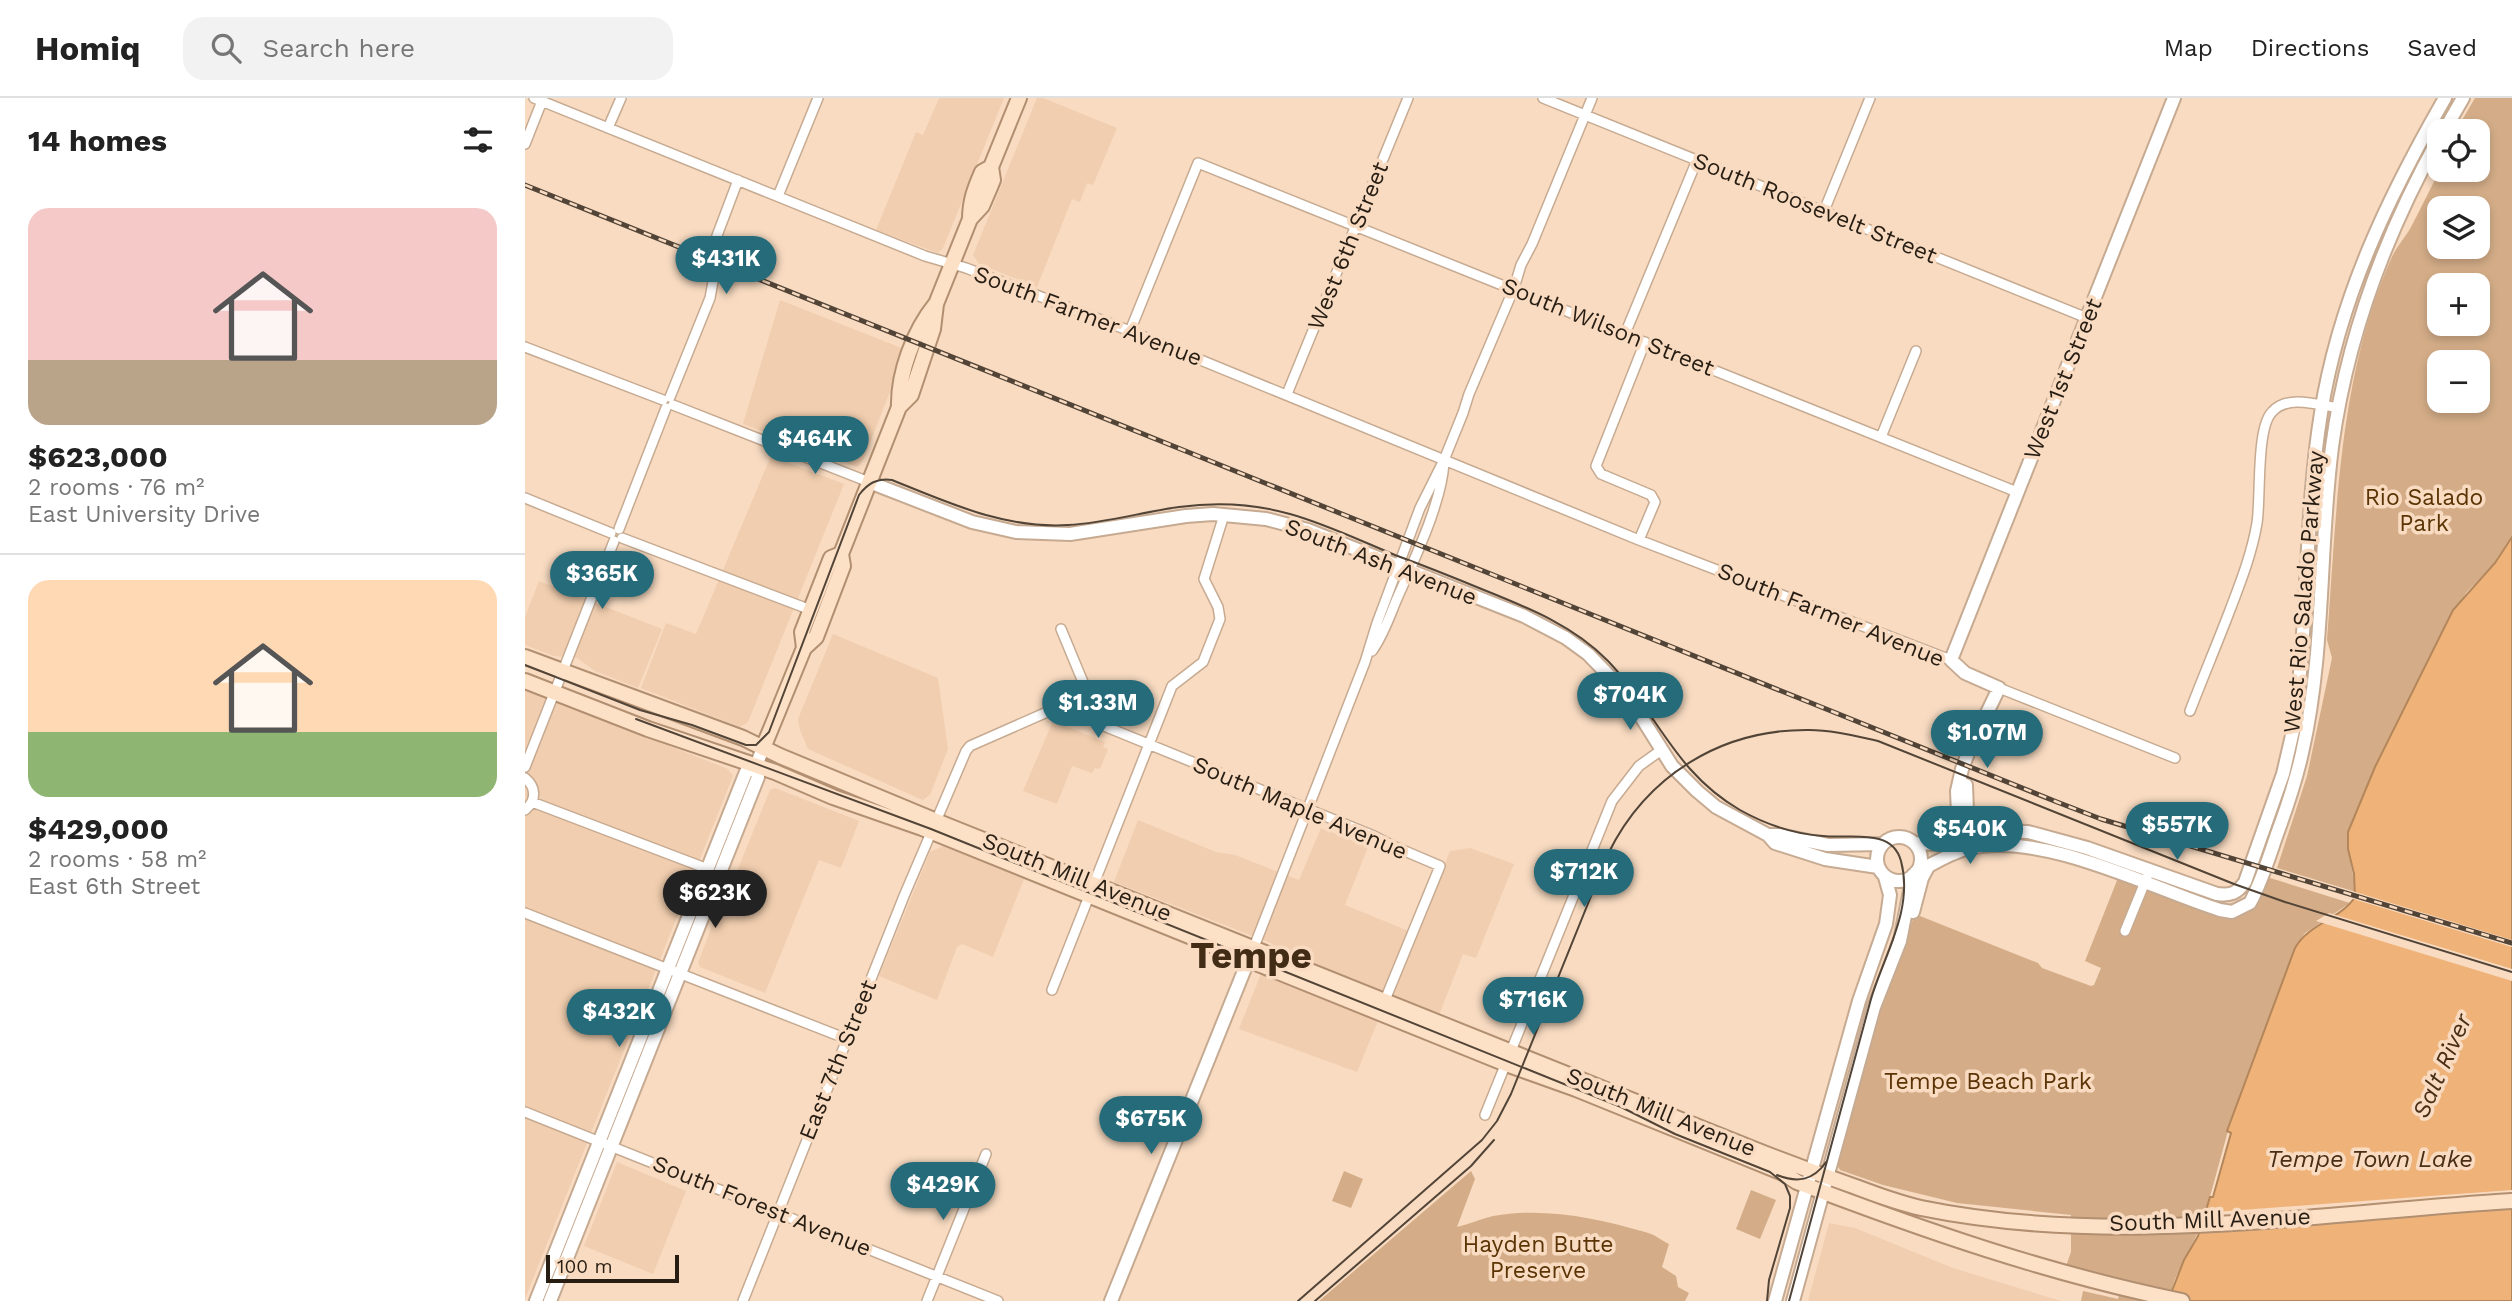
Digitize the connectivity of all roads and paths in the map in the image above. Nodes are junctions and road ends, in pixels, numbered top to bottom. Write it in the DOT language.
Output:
graph roads {
  1 [pos="621,98"];
  2 [pos="818,98"];
  3 [pos="1020,98"];
  4 [pos="1408,98"];
  5 [pos="1543,98"];
  6 [pos="1592,98"];
  7 [pos="1870,98"];
  8 [pos="2174,98"];
  9 [pos="2445,98"];
  10 [pos="2463,98"];
  11 [pos="538,100"];
  12 [pos="1585,115"];
  13 [pos="2451,119"];
  14 [pos="608,128"];
  15 [pos="525,144"];
  16 [pos="1697,160"];
  17 [pos="2427,161"];
  18 [pos="739,180"];
  19 [pos="778,196"];
  20 [pos="1824,211"];
  21 [pos="1356,225"];
  22 [pos="952,264"];
  23 [pos="1514,288"];
  24 [pos="2087,318"];
  25 [pos="1130,331"];
  26 [pos="1625,334"];
  27 [pos="1645,342"];
  28 [pos="525,346"];
  29 [pos="1916,351"];
  30 [pos="1287,394"];
  31 [pos="668,403"];
  32 [pos="2322,405"];
  33 [pos="2339,408"];
  34 [pos="1881,437"];
  35 [pos="1444,460"];
  36 [pos="869,482"];
  37 [pos="2017,492"];
  38 [pos="525,498"];
  39 [pos="1224,514"];
  40 [pos="617,535"];
  41 [pos="1639,540"];
  42 [pos="841,554"];
  43 [pos="1403,570"];
  44 [pos="811,610"];
  45 [pos="1061,629"];
  46 [pos="804,648"];
  47 [pos="525,657"];
  48 [pos="1951,660"];
  49 [pos="563,671"];
  50 [pos="525,681"];
  51 [pos="1999,688"];
  52 [pos="555,692"];
  53 [pos="1088,694"];
  54 [pos="2190,710"];
  55 [pos="1148,745"];
  56 [pos="763,748"];
  57 [pos="1660,751"];
  58 [pos="2175,758"];
  59 [pos="756,766"];
  60 [pos="525,767"];
  61 [pos="525,778"];
  62 [pos="533,802"];
  63 [pos="1306,808"];
  64 [pos="525,810"];
  65 [pos="933,826"];
  66 [pos="1768,835"];
  67 [pos="1964,836"];
  68 [pos="1915,843"];
  69 [pos="1883,844"];
  70 [pos="1947,856"];
  71 [pos="708,869"];
  72 [pos="2150,870"];
  73 [pos="1881,872"];
  74 [pos="1919,872"];
  75 [pos="2145,883"];
  76 [pos="1091,889"];
  77 [pos="525,913"];
  78 [pos="2125,931"];
  79 [pos="1251,954"];
  80 [pos="674,971"];
  81 [pos="1052,990"];
  82 [pos="1385,1000"];
  83 [pos="1352,1002"];
  84 [pos="1854,1020"];
  85 [pos="847,1039"];
  86 [pos="1509,1058"];
  87 [pos="1855,1078"];
  88 [pos="525,1112"];
  89 [pos="1485,1115"];
  90 [pos="605,1143"];
  91 [pos="986,1154"];
  92 [pos="1819,1174"];
  93 [pos="1807,1186"];
  94 [pos="1822,1192"];
  95 [pos="2512,1201"];
  96 [pos="778,1213"];
  97 [pos="937,1277"];
  98 [pos="536,1301"];
  99 [pos="550,1301"];
  100 [pos="743,1301"];
  101 [pos="927,1301"];
  102 [pos="998,1301"];
  103 [pos="1111,1301"];
  104 [pos="1775,1301"];
  105 [pos="1793,1301"];
  106 [pos="2182,1301"];
  1 -- 14 [label="street"];
  2 -- 19 [label="street"];
  3 -- 22 [label="main road"];
  4 -- 21 [label="street, West 6th Street"];
  5 -- 12 [label="street, South Roosevelt Street"];
  6 -- 12 [label="street"];
  7 -- 20 [label="street"];
  8 -- 24 [label="main road, West 1st Street"];
  9 -- 32 [label="main road, West Rio Salado Parkway"];
  10 -- 13 [label="main road"];
  11 -- 14 [label="street, South Farmer Avenue"];
  11 -- 15 [label="street"];
  12 -- 16 [label="street, South Roosevelt Street"];
  12 -- 23 [label="street"];
  14 -- 18 [label="street, South Farmer Avenue"];
  16 -- 20 [label="street, South Roosevelt Street"];
  16 -- 26 [label="street"];
  17 -- 33 [label="main road, West Rio Salado Parkway"];
  18 -- 19 [label="street, South Farmer Avenue"];
  18 -- 31 [label="street"];
  19 -- 22 [label="street, South Farmer Avenue"];
  20 -- 24 [label="street, South Roosevelt Street"];
  21 -- 23 [label="street, South Wilson Street"];
  21 -- 25 [label="street, South Wilson Street"];
  21 -- 30 [label="street, West 6th Street"];
  22 -- 25 [label="street, South Farmer Avenue"];
  22 -- 36 [label="main road"];
  23 -- 26 [label="street, South Wilson Street"];
  23 -- 35 [label="street"];
  24 -- 37 [label="main road, West 1st Street"];
  25 -- 30 [label="street, South Farmer Avenue"];
  26 -- 27 [label="street, South Wilson Street"];
  27 -- 34 [label="street, South Wilson Street"];
  27 -- 41 [label="street"];
  28 -- 31 [label="street, South Ash Avenue"];
  29 -- 34 [label="street"];
  30 -- 35 [label="street, South Farmer Avenue"];
  31 -- 36 [label="street, South Ash Avenue"];
  31 -- 40 [label="street"];
  32 -- 33 [label="street"];
  32 -- 54 [label="street"];
  32 -- 72 [label="main road, West Rio Salado Parkway"];
  33 -- 75 [label="main road, West Rio Salado Parkway"];
  34 -- 37 [label="street, South Wilson Street"];
  35 -- 41 [label="street, South Farmer Avenue"];
  35 -- 43 [label="street"];
  36 -- 39 [label="main road, South Ash Avenue"];
  36 -- 42 [label="main road"];
  37 -- 48 [label="main road, West 1st Street"];
  38 -- 40 [label="street"];
  39 -- 43 [label="main road, South Ash Avenue"];
  39 -- 55 [label="street"];
  40 -- 44 [label="street"];
  40 -- 49 [label="street"];
  41 -- 48 [label="street, South Farmer Avenue"];
  42 -- 44 [label="main road"];
  42 -- 46 [label="main road"];
  43 -- 57 [label="main road, South Ash Avenue"];
  43 -- 63 [label="street"];
  44 -- 46 [label="main road"];
  45 -- 53 [label="street, South Maple Avenue"];
  46 -- 56 [label="main road"];
  47 -- 49 [label="main road, South Mill Avenue"];
  48 -- 51 [label="main road, South Farmer Avenue"];
  49 -- 52 [label="street"];
  49 -- 56 [label="main road, South Mill Avenue"];
  50 -- 52 [label="main road, South Mill Avenue"];
  51 -- 58 [label="street, South Farmer Avenue"];
  51 -- 67 [label="main road"];
  52 -- 59 [label="main road, South Mill Avenue"];
  52 -- 60 [label="street"];
  53 -- 55 [label="street, South Maple Avenue"];
  53 -- 65 [label="street, East 7th Street"];
  55 -- 63 [label="street, South Maple Avenue"];
  55 -- 76 [label="street"];
  56 -- 59 [label="main road"];
  56 -- 65 [label="main road, South Mill Avenue"];
  57 -- 66 [label="main road, South Ash Avenue"];
  57 -- 86 [label="street"];
  59 -- 65 [label="main road, South Mill Avenue"];
  59 -- 71 [label="main road"];
  59 -- 80 [label="main road"];
  61 -- 62 [label="street"];
  62 -- 64 [label="street"];
  62 -- 71 [label="street"];
  63 -- 79 [label="street"];
  63 -- 82 [label="street, South Maple Avenue"];
  65 -- 76 [label="main road, South Mill Avenue"];
  65 -- 85 [label="street, East 7th Street"];
  66 -- 69 [label="main road, South Ash Avenue"];
  66 -- 73 [label="main road, South Ash Avenue"];
  67 -- 68 [label="main road, West Rio Salado Parkway"];
  67 -- 70 [label="main road"];
  67 -- 72 [label="main road, West Rio Salado Parkway"];
  68 -- 69 [label="main road"];
  68 -- 74 [label="main road"];
  69 -- 73 [label="main road"];
  70 -- 74 [label="main road, West Rio Salado Parkway"];
  70 -- 75 [label="main road, West Rio Salado Parkway"];
  71 -- 80 [label="main road"];
  72 -- 75 [label="street"];
  73 -- 74 [label="main road"];
  73 -- 84 [label="main road"];
  74 -- 87 [label="main road"];
  75 -- 78 [label="street"];
  76 -- 79 [label="main road, South Mill Avenue"];
  76 -- 81 [label="street"];
  77 -- 80 [label="street"];
  79 -- 82 [label="main road, South Mill Avenue"];
  79 -- 83 [label="main road, South Mill Avenue"];
  79 -- 103 [label="main road"];
  80 -- 85 [label="street"];
  80 -- 90 [label="main road"];
  82 -- 83 [label="main road"];
  82 -- 86 [label="main road, South Mill Avenue"];
  83 -- 86 [label="main road, South Mill Avenue"];
  84 -- 87 [label="main road"];
  84 -- 92 [label="main road"];
  85 -- 96 [label="street, East 7th Street"];
  86 -- 89 [label="street"];
  86 -- 92 [label="main road, South Mill Avenue"];
  86 -- 93 [label="main road, South Mill Avenue"];
  87 -- 92 [label="main road"];
  88 -- 90 [label="street, South Forest Avenue"];
  90 -- 96 [label="street, South Forest Avenue"];
  90 -- 98 [label="main road"];
  90 -- 99 [label="main road"];
  91 -- 97 [label="street"];
  92 -- 93 [label="main road"];
  92 -- 94 [label="main road"];
  92 -- 95 [label="main road, South Mill Avenue"];
  93 -- 94 [label="main road, South Mill Avenue"];
  93 -- 104 [label="main road"];
  94 -- 105 [label="main road"];
  94 -- 106 [label="main road, South Mill Avenue"];
  96 -- 97 [label="street, South Forest Avenue"];
  96 -- 100 [label="street, East 7th Street"];
  97 -- 101 [label="street"];
  97 -- 102 [label="street, South Forest Avenue"];
}
